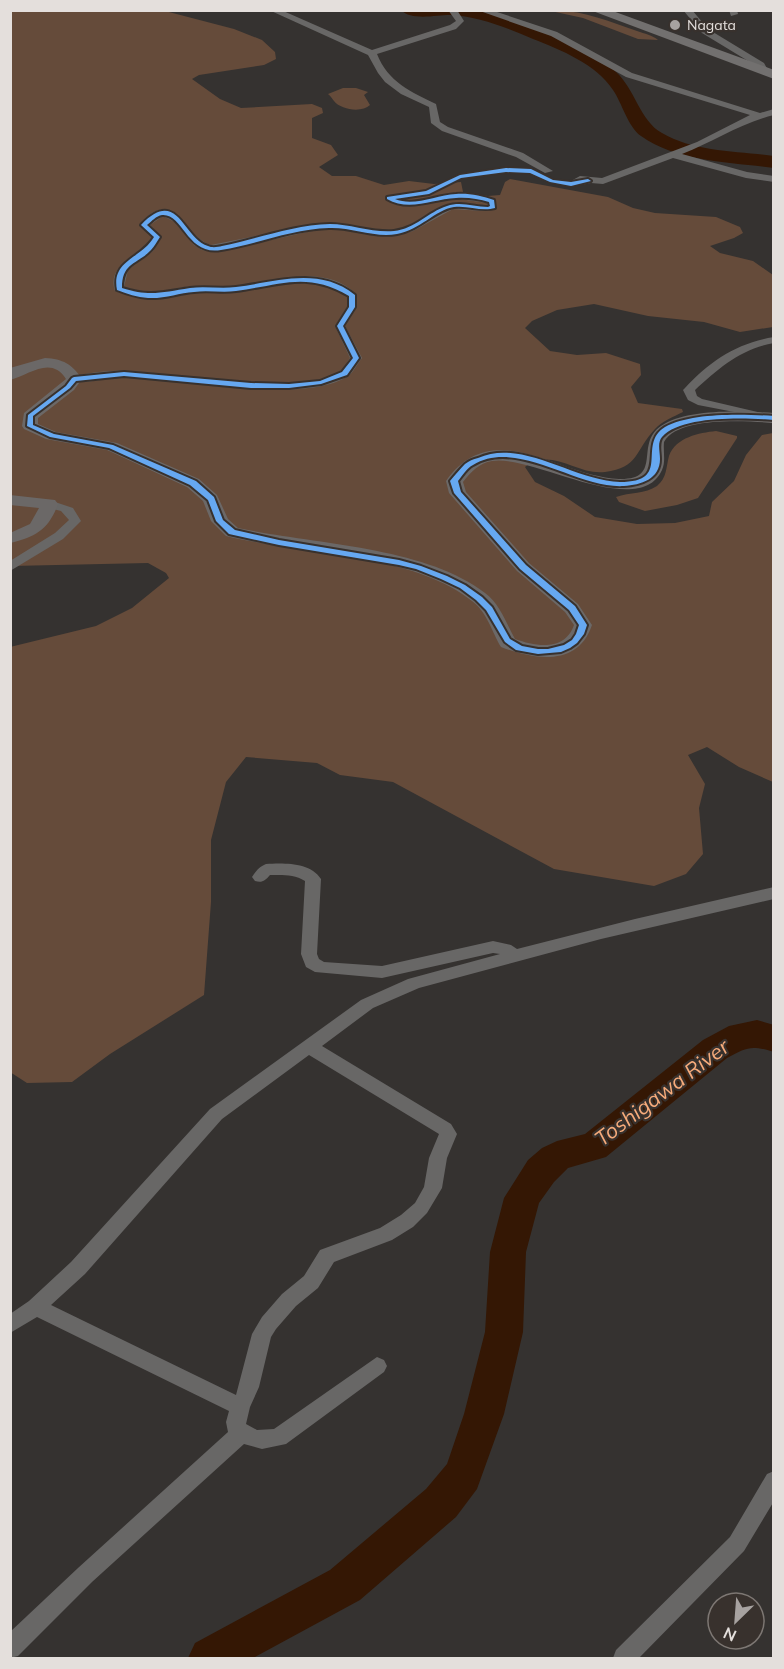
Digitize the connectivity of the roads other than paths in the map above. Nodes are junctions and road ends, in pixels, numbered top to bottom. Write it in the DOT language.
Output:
graph roads {
  1 [pos="273,10"];
  2 [pos="481,10"];
  3 [pos="596,10"];
  4 [pos="687,10"];
  5 [pos="455,14"];
  6 [pos="372,53"];
  7 [pos="769,74"];
  8 [pos="774,112"];
  9 [pos="759,115"];
  10 [pos="676,154"];
  11 [pos="774,178"];
  12 [pos="588,181"];
  13 [pos="774,340"];
  14 [pos="10,375"];
  15 [pos="74,379"];
  16 [pos="770,418"];
  17 [pos="10,500"];
  18 [pos="50,504"];
  19 [pos="10,538"];
  20 [pos="10,567"];
  21 [pos="260,877"];
  22 [pos="774,893"];
  23 [pos="514,956"];
  24 [pos="308,1046"];
  25 [pos="36,1307"];
  26 [pos="10,1325"];
  27 [pos="377,1366"];
  28 [pos="240,1407"];
  29 [pos="242,1433"];
  30 [pos="774,1481"];
  31 [pos="10,1648"];
  32 [pos="624,1659"];
  1 -- 6 [label="street"];
  2 -- 9 [label="street"];
  3 -- 7 [label="main road"];
  4 -- 7 [label="street"];
  5 -- 6 [label="street"];
  6 -- 12 [label="street"];
  8 -- 9 [label="street"];
  9 -- 10 [label="street"];
  10 -- 11 [label="street"];
  10 -- 12 [label="street"];
  12 -- 15 [label="street"];
  13 -- 16 [label="street"];
  14 -- 15 [label="street"];
  15 -- 16 [label="street"];
  17 -- 18 [label="street"];
  18 -- 19 [label="street"];
  18 -- 20 [label="street"];
  21 -- 23 [label="street"];
  22 -- 23 [label="street"];
  23 -- 24 [label="street"];
  24 -- 25 [label="street"];
  24 -- 28 [label="street"];
  25 -- 26 [label="street"];
  25 -- 28 [label="street"];
  27 -- 29 [label="street"];
  28 -- 29 [label="street"];
  29 -- 31 [label="street"];
  30 -- 32 [label="street"];
}
